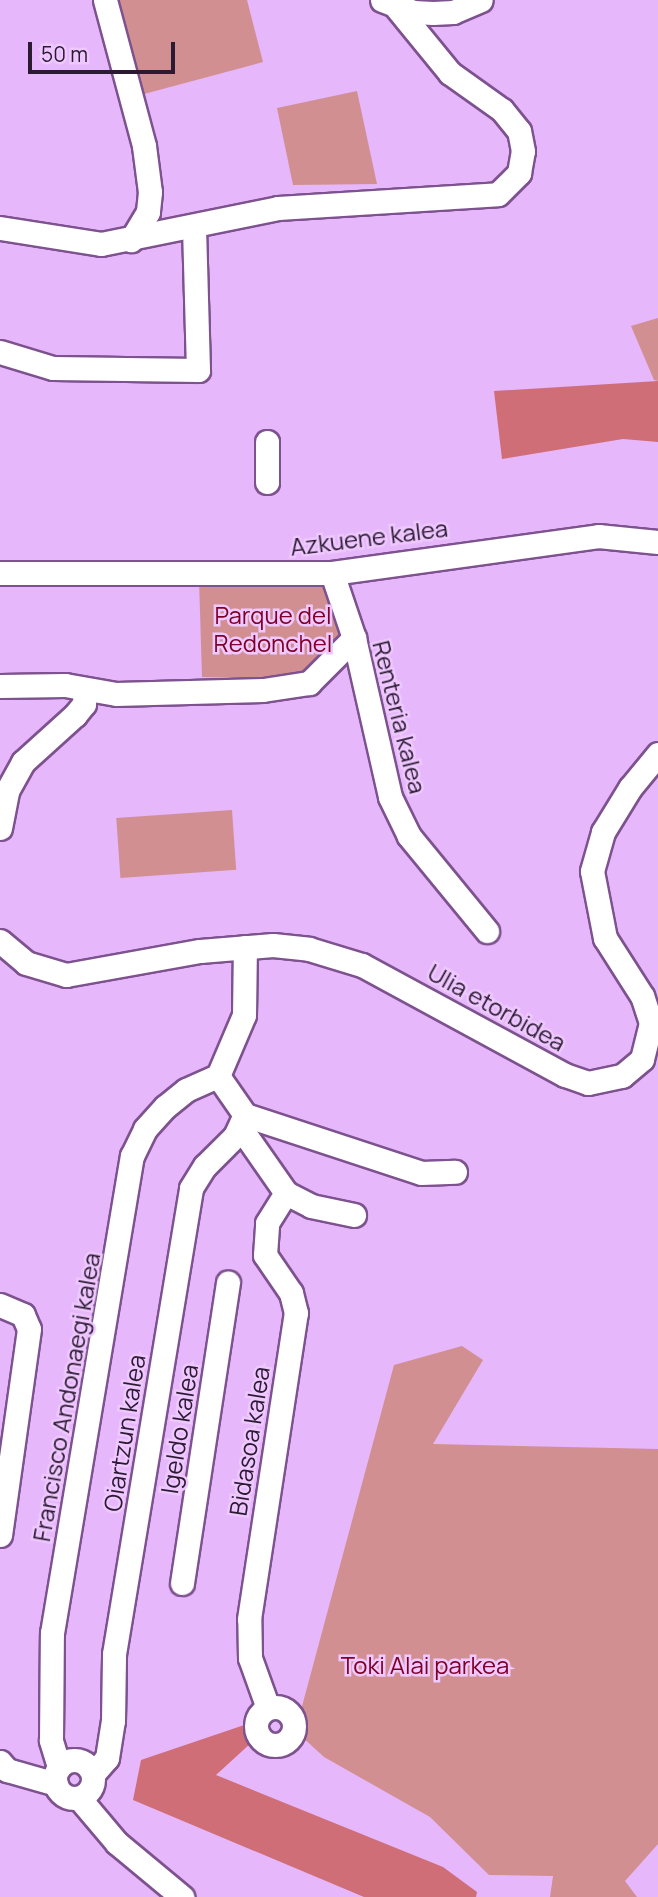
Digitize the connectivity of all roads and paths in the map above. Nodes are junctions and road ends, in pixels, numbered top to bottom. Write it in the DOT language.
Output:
graph roads {
  1 [pos="105,0"];
  2 [pos="481,0"];
  3 [pos="390,4"];
  4 [pos="0,228"];
  5 [pos="194,229"];
  6 [pos="131,240"];
  7 [pos="0,352"];
  8 [pos="267,442"];
  9 [pos="267,482"];
  10 [pos="658,542"];
  11 [pos="0,573"];
  12 [pos="332,573"];
  13 [pos="354,638"];
  14 [pos="0,686"];
  15 [pos="85,689"];
  16 [pos="658,754"];
  17 [pos="0,828"];
  18 [pos="487,931"];
  19 [pos="0,941"];
  20 [pos="245,947"];
  21 [pos="218,1076"];
  22 [pos="242,1121"];
  23 [pos="455,1172"];
  24 [pos="286,1193"];
  25 [pos="354,1215"];
  26 [pos="228,1283"];
  27 [pos="1,1305"];
  28 [pos="0,1535"];
  29 [pos="181,1583"];
  30 [pos="268,1708"];
  31 [pos="0,1762"];
  32 [pos="57,1776"];
  33 [pos="88,1785"];
  34 [pos="182,1897"];
  1 -- 6 [label="street"];
  2 -- 3 [label="street"];
  3 -- 5 [label="street"];
  4 -- 6 [label="street"];
  5 -- 6 [label="street"];
  5 -- 7 [label="street"];
  8 -- 9 [label="street"];
  10 -- 12 [label="street, Azkuene kalea"];
  11 -- 12 [label="street, Azkuene kalea"];
  12 -- 13 [label="street, Renteria kalea"];
  13 -- 15 [label="street"];
  13 -- 18 [label="street, Renteria kalea"];
  14 -- 15 [label="street"];
  15 -- 17 [label="street"];
  16 -- 20 [label="street, Ulia etorbidea"];
  19 -- 20 [label="street, Ulia etorbidea"];
  20 -- 21 [label="street"];
  21 -- 22 [label="street"];
  21 -- 32 [label="street, Francisco Andonaegi kalea"];
  22 -- 23 [label="street"];
  22 -- 24 [label="street"];
  22 -- 33 [label="street, Oiartzun kalea"];
  24 -- 25 [label="street"];
  24 -- 30 [label="street, Bidasoa kalea"];
  26 -- 29 [label="street, Igeldo kalea"];
  27 -- 28 [label="street"];
  31 -- 32 [label="street"];
  32 -- 33 [label="street"];
  32 -- 33 [label="street"];
  33 -- 34 [label="street"];
}
